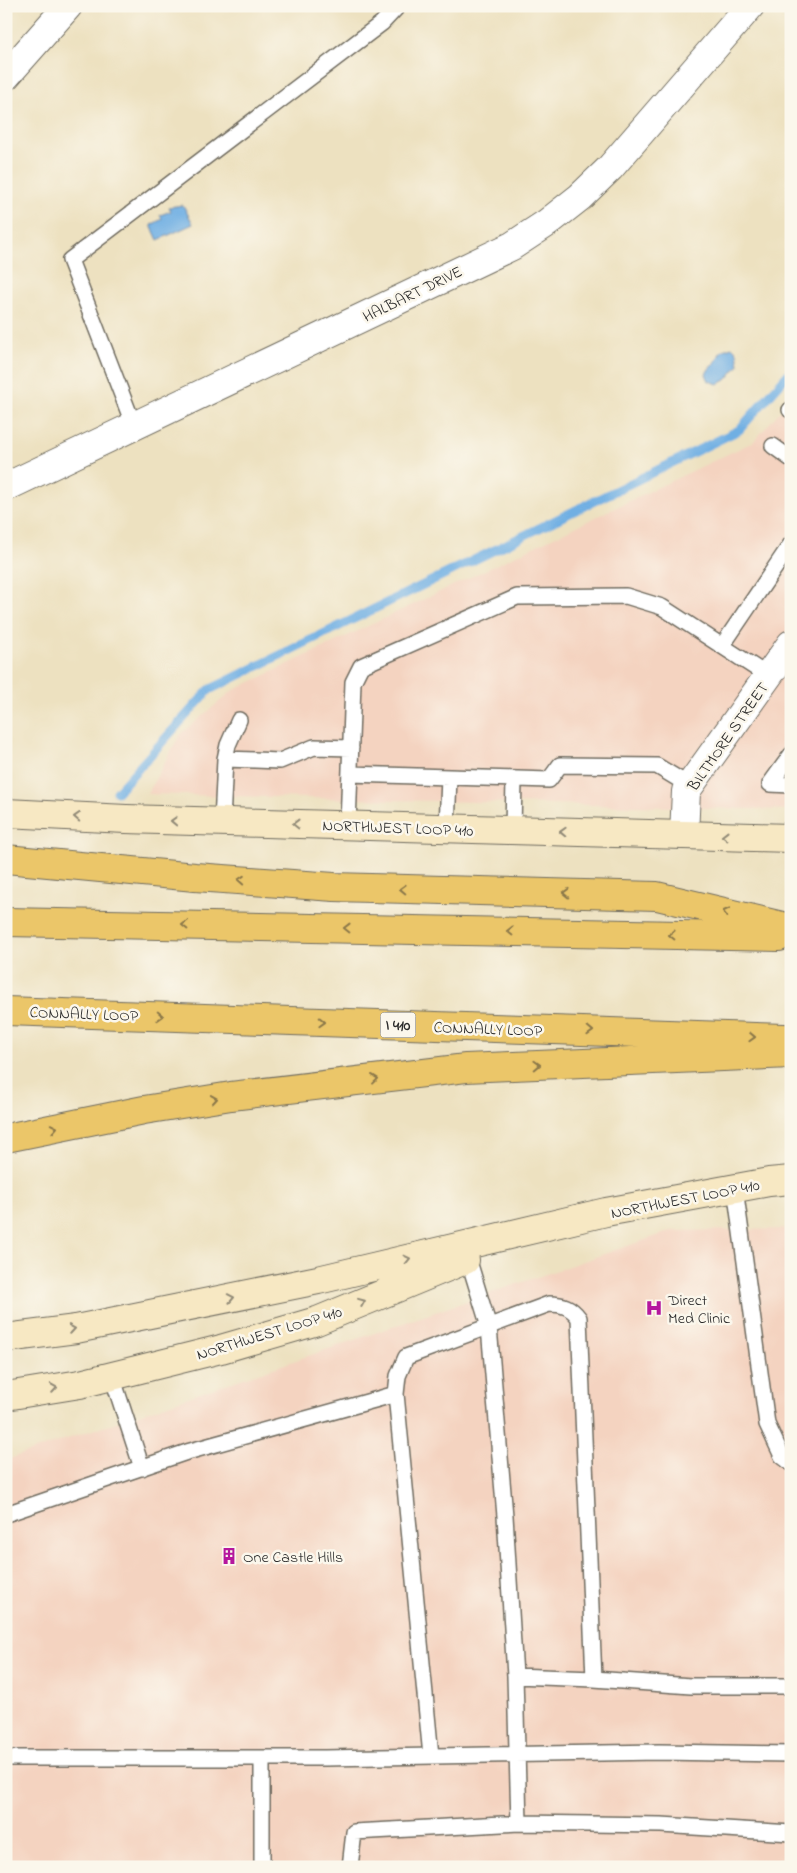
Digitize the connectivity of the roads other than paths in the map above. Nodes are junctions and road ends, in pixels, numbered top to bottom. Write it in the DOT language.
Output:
graph roads {
  1 [pos="68,6"];
  2 [pos="398,6"];
  3 [pos="750,6"];
  4 [pos="6,76"];
  5 [pos="134,426"];
  6 [pos="773,446"];
  7 [pos="791,459"];
  8 [pos="6,487"];
  9 [pos="791,544"];
  10 [pos="791,645"];
  11 [pos="722,646"];
  12 [pos="768,676"];
  13 [pos="239,720"];
  14 [pos="351,748"];
  15 [pos="791,755"];
  16 [pos="225,759"];
  17 [pos="350,774"];
  18 [pos="449,777"];
  19 [pos="514,779"];
  20 [pos="791,785"];
  21 [pos="690,786"];
  22 [pos="6,813"];
  23 [pos="222,822"];
  24 [pos="348,826"];
  25 [pos="447,828"];
  26 [pos="513,830"];
  27 [pos="684,835"];
  28 [pos="791,838"];
  29 [pos="6,859"];
  30 [pos="6,922"];
  31 [pos="791,928"];
  32 [pos="791,937"];
  33 [pos="6,1011"];
  34 [pos="791,1039"];
  35 [pos="791,1054"];
  36 [pos="6,1138"];
  37 [pos="791,1180"];
  38 [pos="735,1188"];
  39 [pos="579,1219"];
  40 [pos="468,1258"];
  41 [pos="489,1327"];
  42 [pos="6,1338"];
  43 [pos="112,1376"];
  44 [pos="396,1394"];
  45 [pos="6,1396"];
  46 [pos="791,1463"];
  47 [pos="142,1468"];
  48 [pos="6,1514"];
  49 [pos="515,1676"];
  50 [pos="594,1679"];
  51 [pos="791,1686"];
  52 [pos="791,1754"];
  53 [pos="516,1755"];
  54 [pos="431,1756"];
  55 [pos="6,1758"];
  56 [pos="262,1758"];
  57 [pos="518,1823"];
  58 [pos="791,1833"];
  59 [pos="262,1867"];
  60 [pos="350,1867"];
  1 -- 4 [label="street"];
  2 -- 5 [label="lane"];
  3 -- 5 [label="street, HALBART DRIVE"];
  5 -- 8 [label="street, HALBART DRIVE"];
  6 -- 7 [label="lane"];
  9 -- 11 [label="lane"];
  10 -- 12 [label="street, BILTMORE STREET"];
  11 -- 12 [label="lane"];
  11 -- 14 [label="lane"];
  12 -- 21 [label="street, BILTMORE STREET"];
  13 -- 16 [label="lane"];
  14 -- 16 [label="lane"];
  14 -- 17 [label="lane"];
  15 -- 20 [label="lane"];
  16 -- 23 [label="lane"];
  17 -- 18 [label="lane"];
  17 -- 24 [label="lane"];
  18 -- 19 [label="lane"];
  18 -- 25 [label="lane"];
  19 -- 21 [label="lane"];
  19 -- 26 [label="lane"];
  21 -- 27 [label="street, BILTMORE STREET"];
  23 -- 22 [label="main road, NORTHWEST LOOP 410, one-way"];
  24 -- 23 [label="main road, NORTHWEST LOOP 410, one-way"];
  24 -- 25 [label="main road, NORTHWEST LOOP 410"];
  25 -- 26 [label="main road, NORTHWEST LOOP 410"];
  27 -- 26 [label="main road, NORTHWEST LOOP 410, one-way"];
  28 -- 27 [label="main road, NORTHWEST LOOP 410, one-way"];
  31 -- 29 [label="highway, one-way"];
  32 -- 30 [label="highway, one-way"];
  33 -- 34 [label="highway, CONNALLY LOOP / I 410, one-way"];
  36 -- 35 [label="highway, one-way"];
  37 -- 38 [label="main road, NORTHWEST LOOP 410"];
  38 -- 39 [label="main road, NORTHWEST LOOP 410"];
  38 -- 46 [label="lane"];
  39 -- 40 [label="main road, NORTHWEST LOOP 410"];
  42 -- 39 [label="main road, NORTHWEST LOOP 410, one-way"];
  40 -- 41 [label="lane"];
  43 -- 40 [label="main road, NORTHWEST LOOP 410, one-way"];
  41 -- 44 [label="lane"];
  41 -- 49 [label="lane"];
  41 -- 50 [label="lane"];
  45 -- 43 [label="main road, NORTHWEST LOOP 410, one-way"];
  43 -- 47 [label="lane"];
  44 -- 47 [label="lane"];
  44 -- 54 [label="lane"];
  47 -- 48 [label="lane"];
  49 -- 50 [label="lane"];
  49 -- 53 [label="lane"];
  50 -- 51 [label="lane"];
  52 -- 53 [label="lane"];
  53 -- 54 [label="lane"];
  53 -- 57 [label="lane"];
  54 -- 56 [label="lane"];
  55 -- 56 [label="lane"];
  56 -- 59 [label="lane"];
  57 -- 58 [label="lane"];
  57 -- 60 [label="lane"];
}
